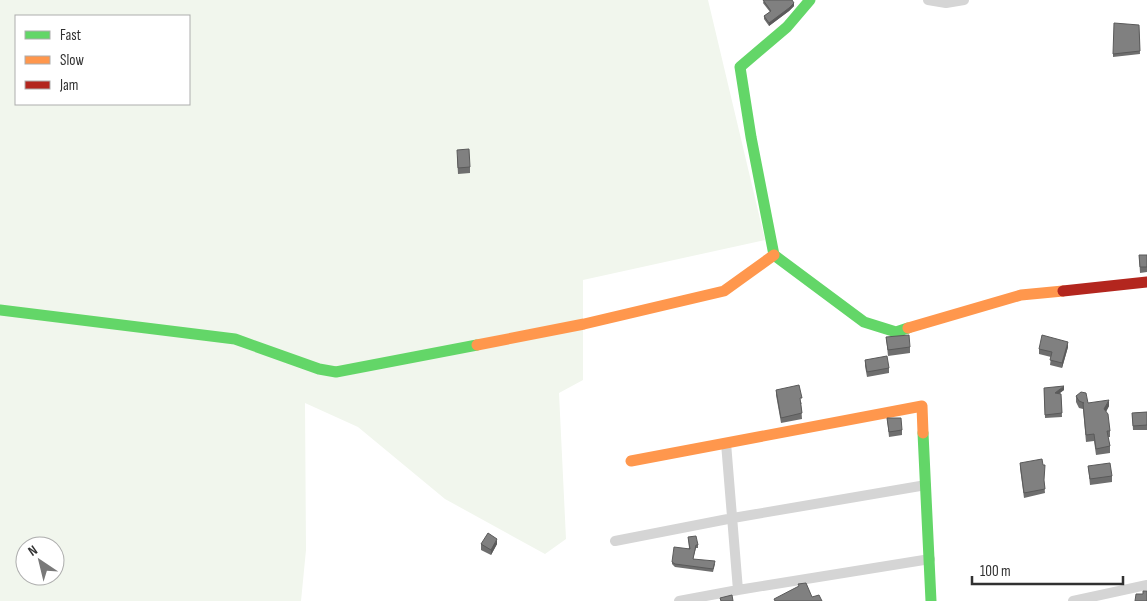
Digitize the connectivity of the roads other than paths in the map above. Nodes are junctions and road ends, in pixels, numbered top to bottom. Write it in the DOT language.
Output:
graph roads {
  1 [pos="810,0"];
  2 [pos="928,0"];
  3 [pos="964,0"];
  4 [pos="774,255"];
  5 [pos="1147,282"];
  6 [pos="0,310"];
  7 [pos="726,443"];
  8 [pos="631,461"];
  9 [pos="926,485"];
  10 [pos="733,518"];
  11 [pos="615,541"];
  12 [pos="930,559"];
  13 [pos="1147,585"];
  14 [pos="738,590"];
  15 [pos="1120,596"];
  16 [pos="678,601"];
  17 [pos="931,601"];
  18 [pos="1072,601"];
  1 -- 4 [label="street"];
  2 -- 3 [label="street"];
  4 -- 5 [label="street"];
  4 -- 6 [label="street"];
  7 -- 8 [label="street"];
  7 -- 9 [label="street"];
  7 -- 10 [label="street"];
  9 -- 10 [label="street"];
  9 -- 12 [label="street"];
  10 -- 11 [label="street"];
  10 -- 14 [label="street"];
  12 -- 14 [label="street"];
  12 -- 17 [label="street"];
  13 -- 15 [label="street"];
  14 -- 16 [label="street"];
  15 -- 18 [label="street"];
}
